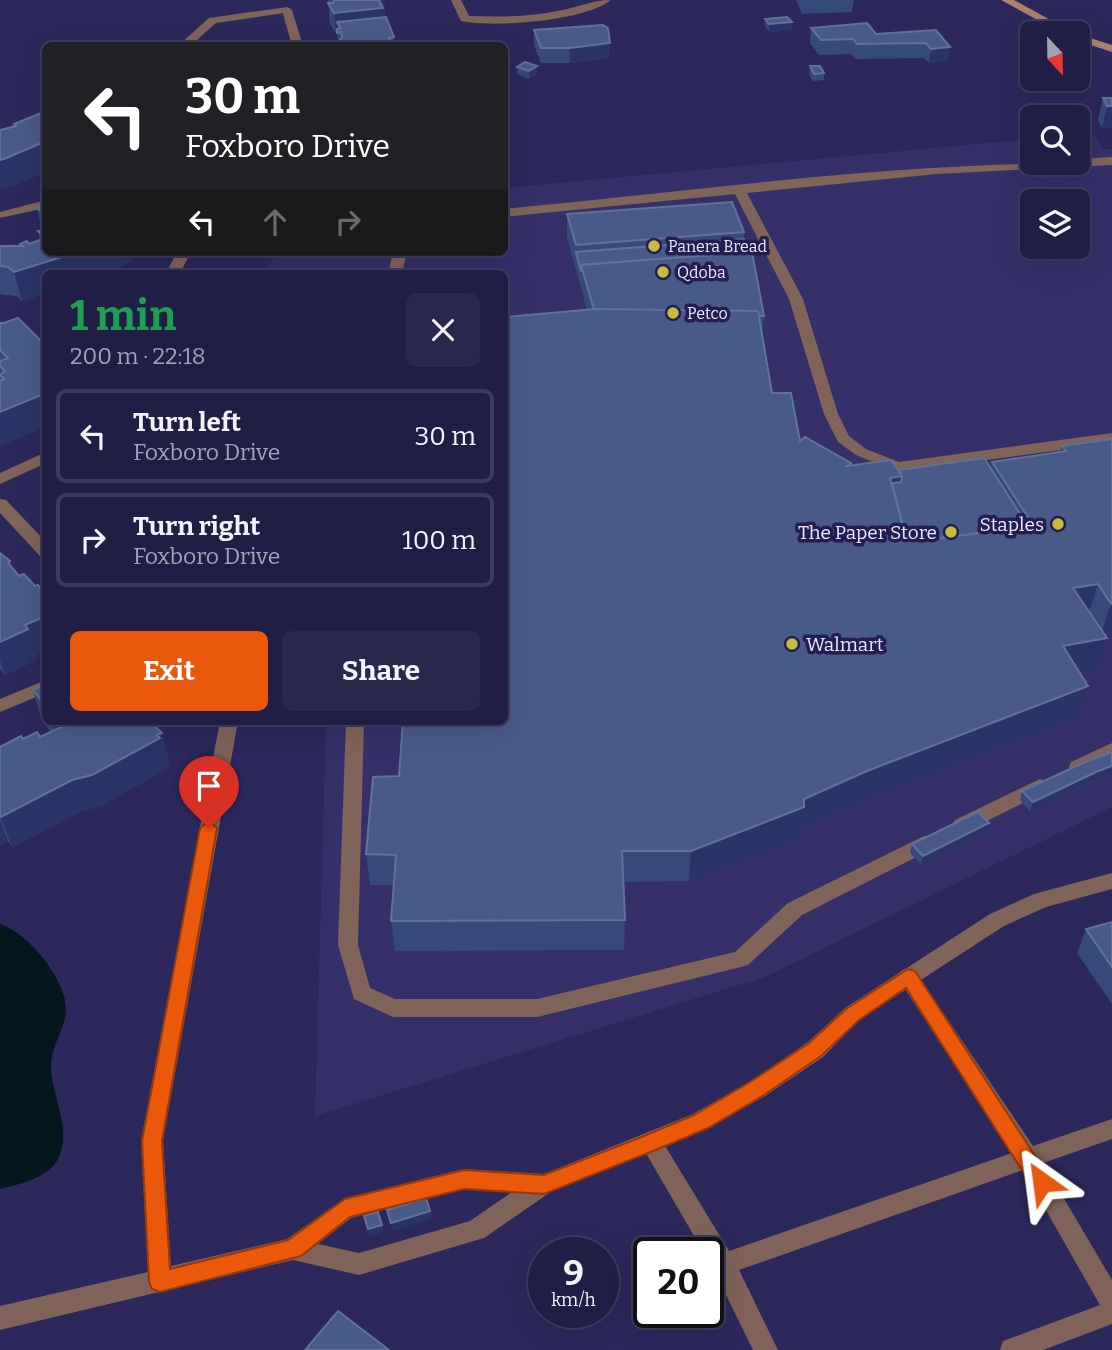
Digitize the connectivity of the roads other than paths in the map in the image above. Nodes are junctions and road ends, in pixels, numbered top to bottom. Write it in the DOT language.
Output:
graph roads {
  1 [pos="456,0"];
  2 [pos="607,0"];
  3 [pos="1006,0"];
  4 [pos="1046,21"];
  5 [pos="1090,41"];
  6 [pos="188,42"];
  7 [pos="297,42"];
  8 [pos="1112,49"];
  9 [pos="1112,161"];
  10 [pos="739,190"];
  11 [pos="42,205"];
  12 [pos="508,213"];
  13 [pos="4,215"];
  14 [pos="1112,438"];
  15 [pos="42,459"];
  16 [pos="0,480"];
  17 [pos="0,503"];
  18 [pos="42,548"];
  19 [pos="42,689"];
  20 [pos="0,706"];
  21 [pos="228,725"];
  22 [pos="355,725"];
  23 [pos="1112,750"];
  24 [pos="1112,881"];
  25 [pos="908,977"];
  26 [pos="1112,1129"];
  27 [pos="651,1143"];
  28 [pos="1028,1158"];
  29 [pos="544,1184"];
  30 [pos="708,1237"];
  31 [pos="293,1249"];
  32 [pos="724,1264"];
  33 [pos="160,1282"];
  34 [pos="1112,1302"];
  35 [pos="1112,1312"];
  36 [pos="0,1318"];
  37 [pos="766,1350"];
  38 [pos="1012,1350"];
  1 -- 2 [label="street"];
  3 -- 4 [label="main road"];
  5 -- 8 [label="main road"];
  6 -- 7 [label="street"];
  9 -- 10 [label="street"];
  10 -- 12 [label="street"];
  10 -- 14 [label="street"];
  11 -- 13 [label="street"];
  15 -- 16 [label="street"];
  17 -- 18 [label="street"];
  19 -- 20 [label="street"];
  21 -- 33 [label="street"];
  22 -- 23 [label="street"];
  24 -- 25 [label="street"];
  25 -- 27 [label="street"];
  25 -- 28 [label="street"];
  26 -- 28 [label="street"];
  27 -- 29 [label="street"];
  27 -- 30 [label="street"];
  28 -- 32 [label="street"];
  28 -- 34 [label="street"];
  29 -- 31 [label="street"];
  29 -- 31 [label="street"];
  31 -- 33 [label="street"];
  32 -- 37 [label="street"];
  33 -- 36 [label="street"];
  35 -- 38 [label="street"];
}
